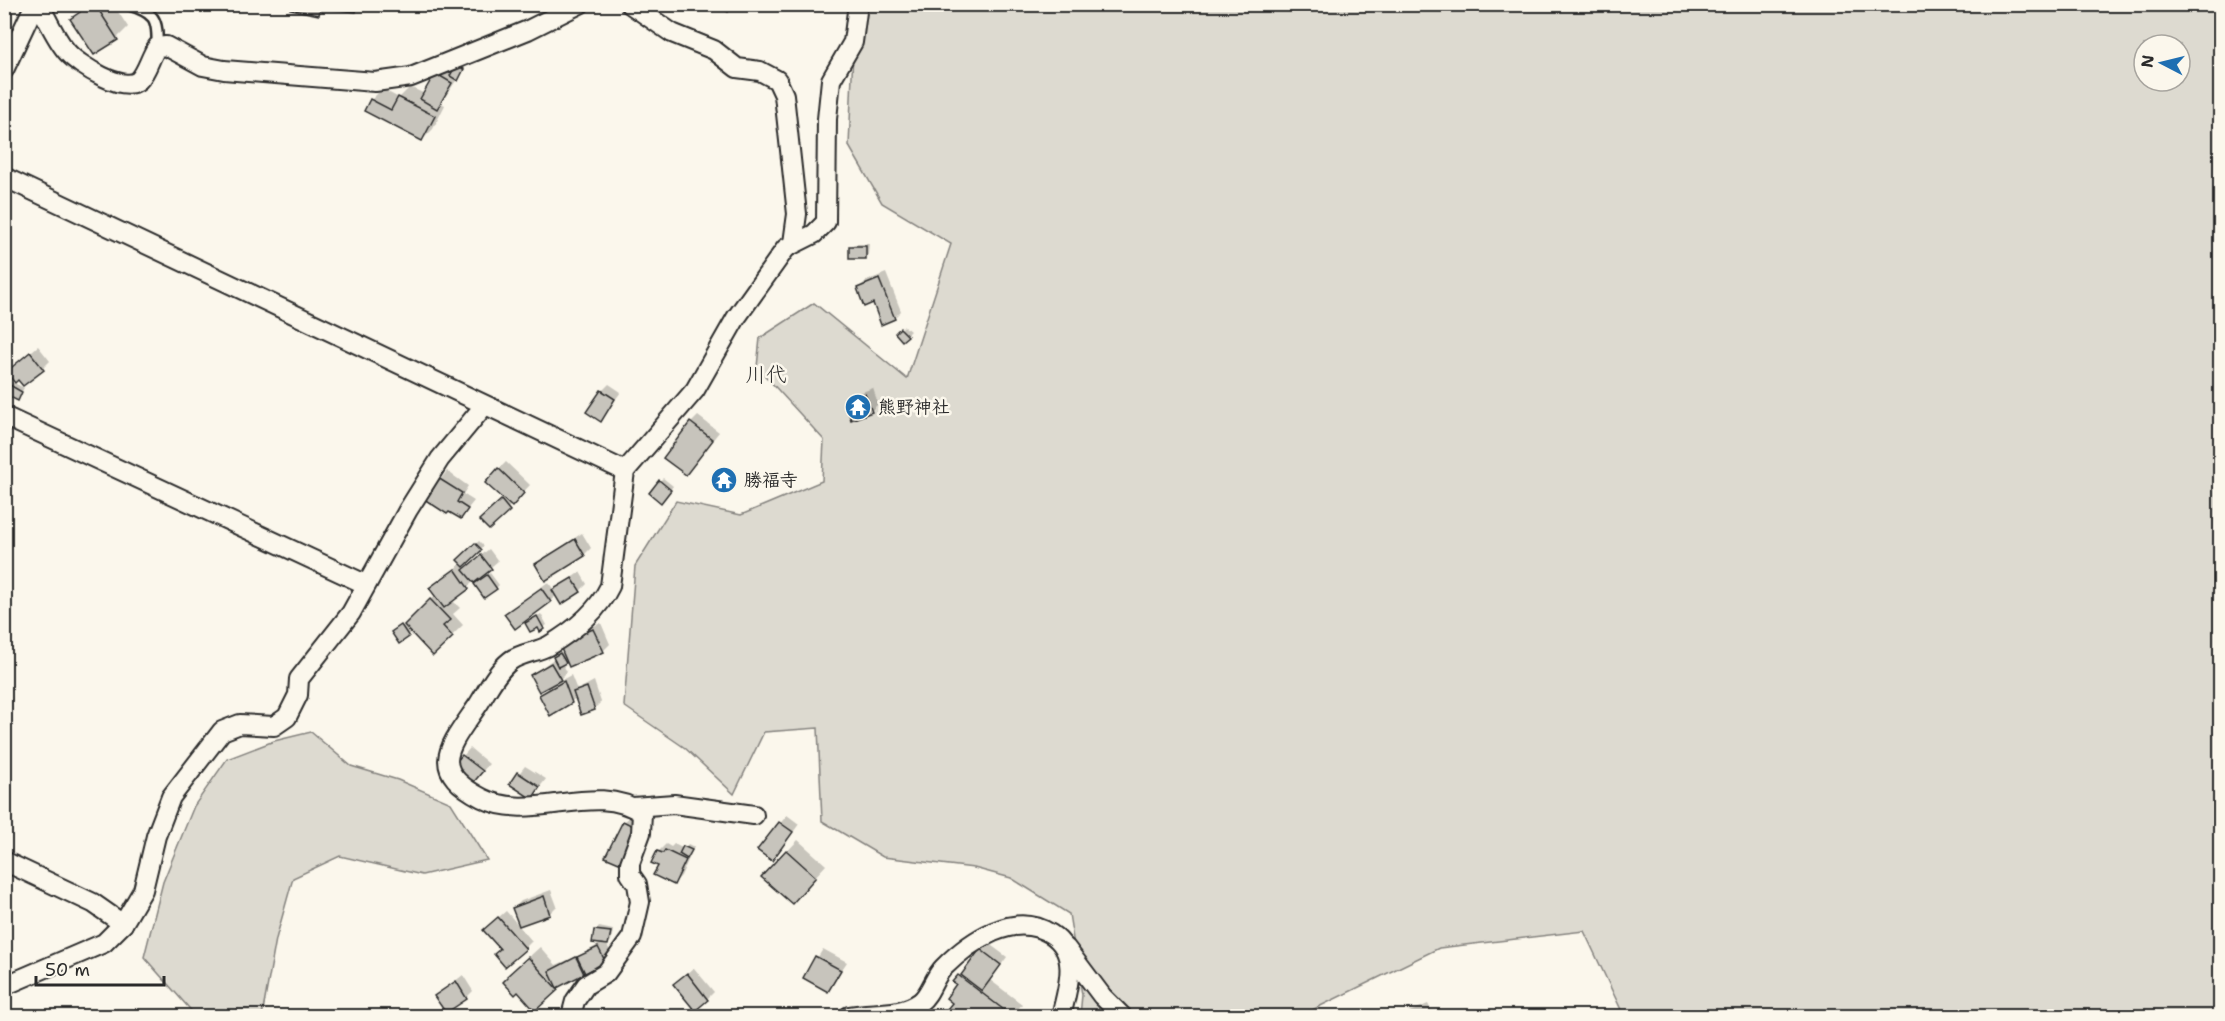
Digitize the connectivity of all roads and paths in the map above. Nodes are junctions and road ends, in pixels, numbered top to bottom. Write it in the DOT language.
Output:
graph roads {
  1 [pos="37,4"];
  2 [pos="127,4"];
  3 [pos="580,4"];
  4 [pos="630,4"];
  5 [pos="858,4"];
  6 [pos="157,47"];
  7 [pos="4,70"];
  8 [pos="4,177"];
  9 [pos="793,243"];
  10 [pos="484,406"];
  11 [pos="4,416"];
  12 [pos="625,471"];
  13 [pos="365,584"];
  14 [pos="633,807"];
  15 [pos="754,815"];
  16 [pos="4,861"];
  17 [pos="123,924"];
  18 [pos="1065,947"];
  19 [pos="4,986"];
  20 [pos="570,1017"];
  21 [pos="849,1017"];
  22 [pos="1061,1017"];
  23 [pos="1122,1017"];
  1 -- 6 [label="street"];
  1 -- 7 [label="street"];
  2 -- 6 [label="lane"];
  3 -- 6 [label="street"];
  4 -- 9 [label="street"];
  5 -- 9 [label="street"];
  8 -- 10 [label="street"];
  9 -- 12 [label="street"];
  10 -- 12 [label="street"];
  10 -- 13 [label="street"];
  11 -- 13 [label="street"];
  12 -- 14 [label="street"];
  13 -- 17 [label="street"];
  14 -- 15 [label="street"];
  14 -- 20 [label="street"];
  16 -- 17 [label="street"];
  17 -- 19 [label="street"];
  18 -- 21 [label="street"];
  18 -- 22 [label="street"];
  18 -- 23 [label="street"];
}
